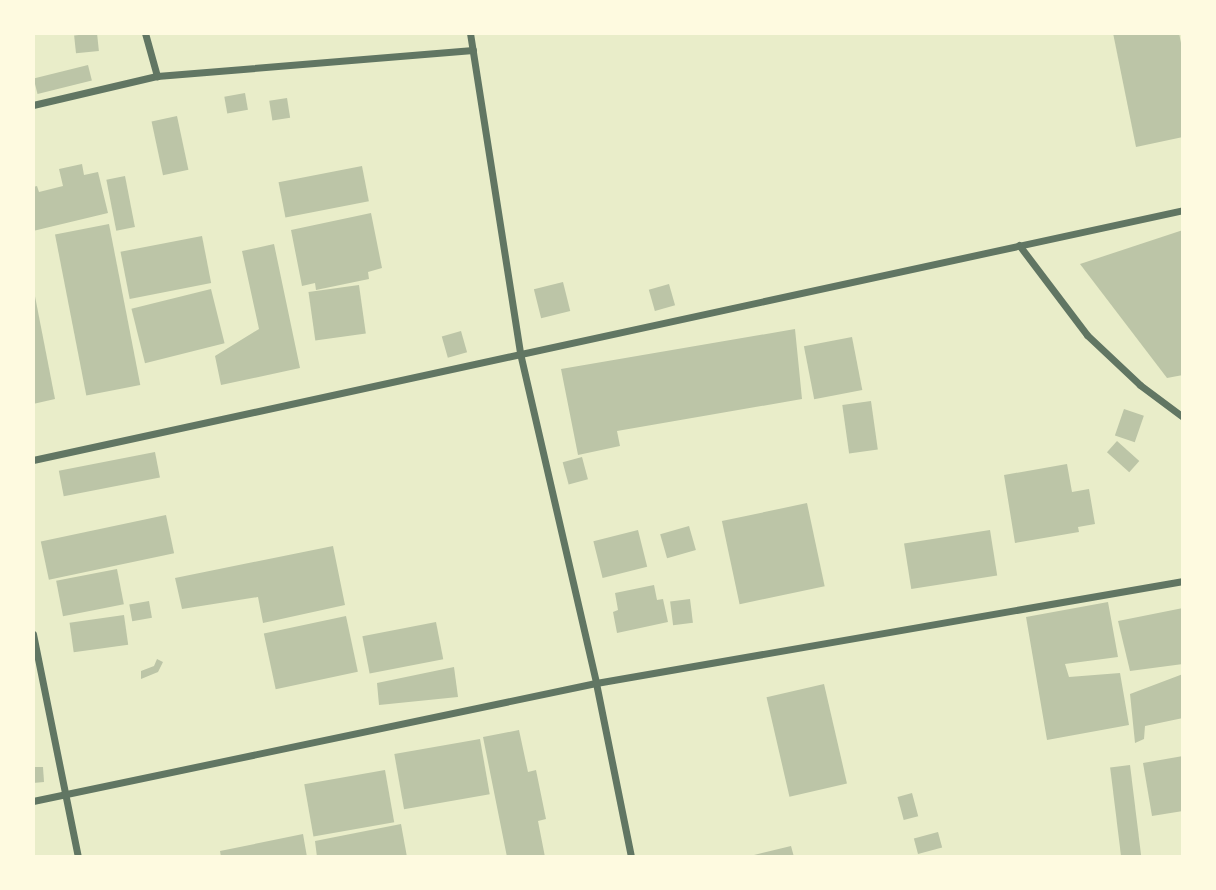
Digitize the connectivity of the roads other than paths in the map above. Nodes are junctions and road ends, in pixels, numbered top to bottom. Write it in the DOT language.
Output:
graph roads {
  1 [pos="145,33"];
  2 [pos="470,33"];
  3 [pos="473,50"];
  4 [pos="157,76"];
  5 [pos="33,105"];
  6 [pos="1183,210"];
  7 [pos="1019,245"];
  8 [pos="520,353"];
  9 [pos="1183,416"];
  10 [pos="33,460"];
  11 [pos="1183,581"];
  12 [pos="33,634"];
  13 [pos="596,683"];
  14 [pos="66,796"];
  15 [pos="33,801"];
  16 [pos="78,857"];
  17 [pos="631,857"];
  1 -- 4 [label="street"];
  2 -- 3 [label="street"];
  3 -- 4 [label="street"];
  3 -- 8 [label="street"];
  4 -- 5 [label="street"];
  6 -- 7 [label="street"];
  7 -- 8 [label="street"];
  7 -- 9 [label="street"];
  8 -- 10 [label="street"];
  8 -- 13 [label="street"];
  11 -- 13 [label="street"];
  12 -- 14 [label="street"];
  13 -- 14 [label="street"];
  13 -- 17 [label="street"];
  14 -- 15 [label="street"];
  14 -- 16 [label="street"];
}
